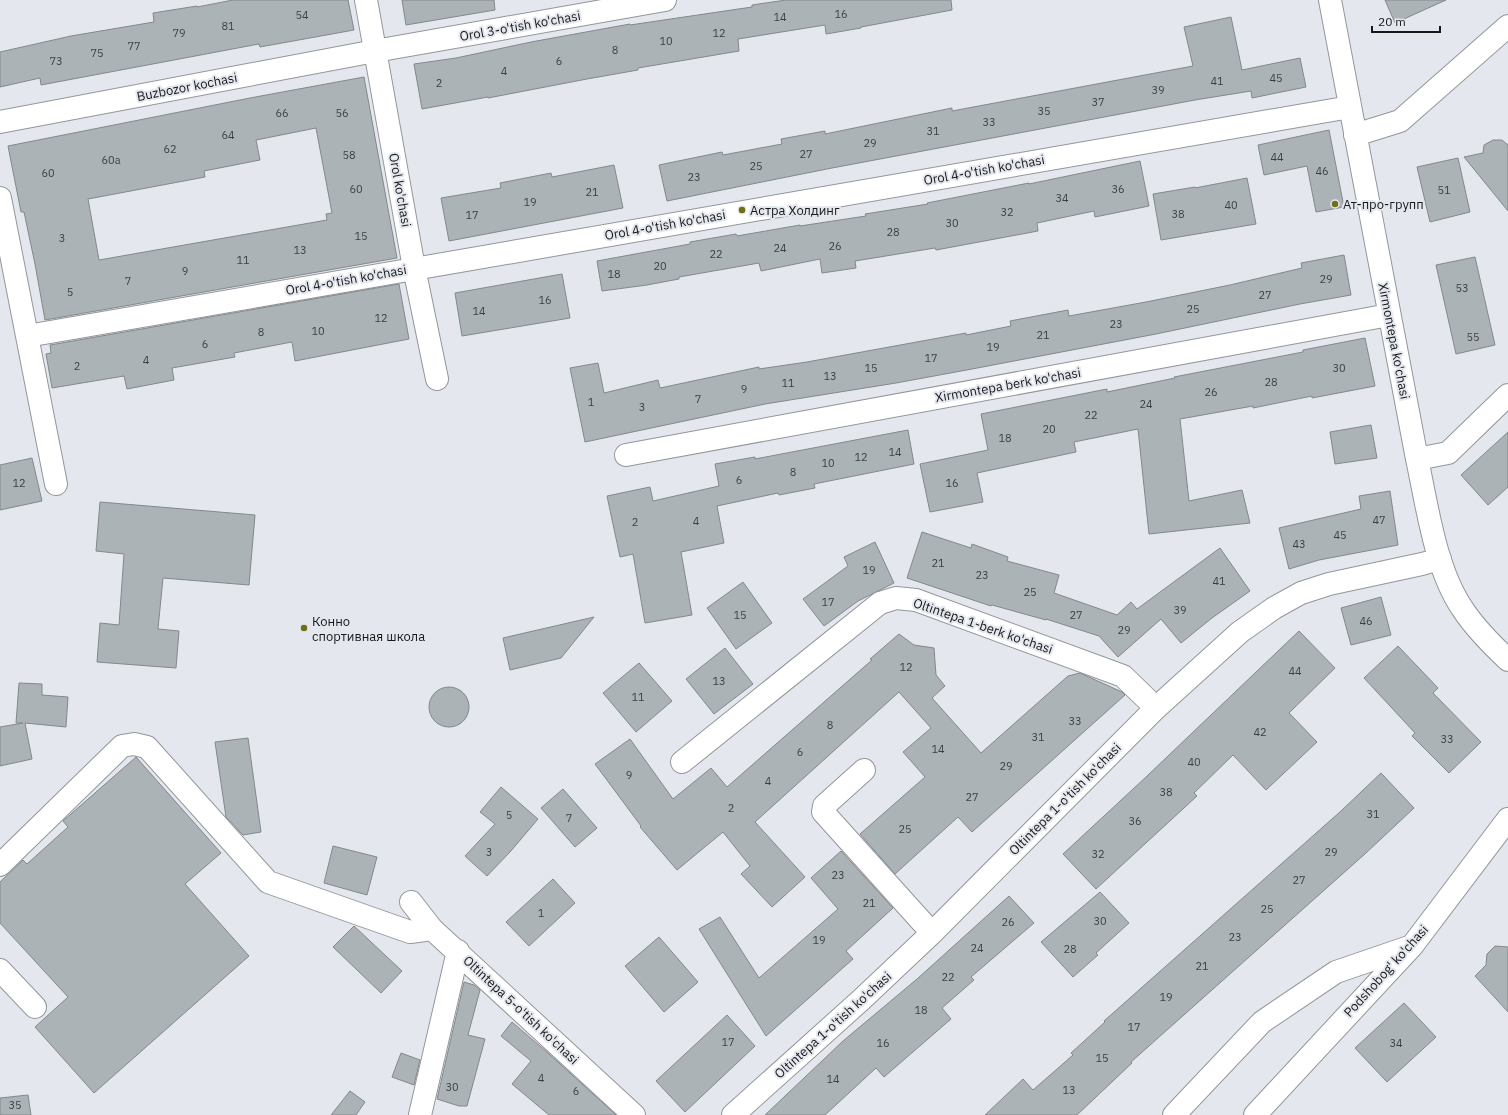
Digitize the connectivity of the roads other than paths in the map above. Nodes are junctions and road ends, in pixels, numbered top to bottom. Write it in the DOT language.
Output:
graph roads {
  1 [pos="366,0"];
  2 [pos="665,0"];
  3 [pos="1330,0"];
  4 [pos="1508,26"];
  5 [pos="375,52"];
  6 [pos="1350,107"];
  7 [pos="0,122"];
  8 [pos="1356,135"];
  9 [pos="0,198"];
  10 [pos="414,268"];
  11 [pos="1389,315"];
  12 [pos="27,336"];
  13 [pos="437,379"];
  14 [pos="1508,395"];
  15 [pos="626,455"];
  16 [pos="1417,459"];
  17 [pos="56,484"];
  18 [pos="1440,559"];
  19 [pos="1508,660"];
  20 [pos="1156,708"];
  21 [pos="682,762"];
  22 [pos="864,770"];
  23 [pos="1508,819"];
  24 [pos="0,866"];
  25 [pos="411,902"];
  26 [pos="432,929"];
  27 [pos="932,933"];
  28 [pos="1412,946"];
  29 [pos="458,951"];
  30 [pos="0,970"];
  31 [pos="34,1007"];
  32 [pos="420,1115"];
  33 [pos="634,1115"];
  34 [pos="733,1115"];
  35 [pos="1174,1115"];
  36 [pos="1255,1115"];
  1 -- 5 [label="street, Orol ko'chasi"];
  2 -- 5 [label="street, Orol 3-o'tish ko'chasi"];
  3 -- 6 [label="street, Xirmontepa ko'chasi"];
  4 -- 8 [label="street"];
  5 -- 7 [label="street, Buzbozor kochasi"];
  5 -- 10 [label="street, Orol ko'chasi"];
  6 -- 8 [label="street, Xirmontepa ko'chasi"];
  6 -- 10 [label="street, Orol 4-o'tish ko'chasi"];
  8 -- 11 [label="street, Xirmontepa ko'chasi"];
  9 -- 12 [label="street"];
  10 -- 12 [label="street, Orol 4-o'tish ko'chasi"];
  10 -- 13 [label="street, Orol ko'chasi"];
  11 -- 15 [label="street, Xirmontepa berk ko'chasi"];
  11 -- 16 [label="street, Xirmontepa ko'chasi"];
  12 -- 17 [label="street"];
  14 -- 16 [label="street"];
  16 -- 18 [label="street, Xirmontepa ko'chasi"];
  18 -- 19 [label="street, Xirmontepa ko'chasi"];
  18 -- 20 [label="street, Oltintepa 1-o'tish ko'chasi"];
  20 -- 21 [label="street, Oltintepa 1-berk ko'chasi"];
  20 -- 27 [label="street, Oltintepa 1-o'tish ko'chasi"];
  22 -- 27 [label="street"];
  23 -- 28 [label="street, Podshobog' ko'chasi"];
  24 -- 26 [label="street"];
  25 -- 26 [label="street, Oltintepa 5-o'tish ko'chasi"];
  26 -- 29 [label="street, Oltintepa 5-o'tish ko'chasi"];
  27 -- 34 [label="street, Oltintepa 1-o'tish ko'chasi"];
  28 -- 35 [label="street"];
  28 -- 36 [label="street, Podshobog' ko'chasi"];
  29 -- 32 [label="street"];
  29 -- 33 [label="street, Oltintepa 5-o'tish ko'chasi"];
  30 -- 31 [label="street"];
}
